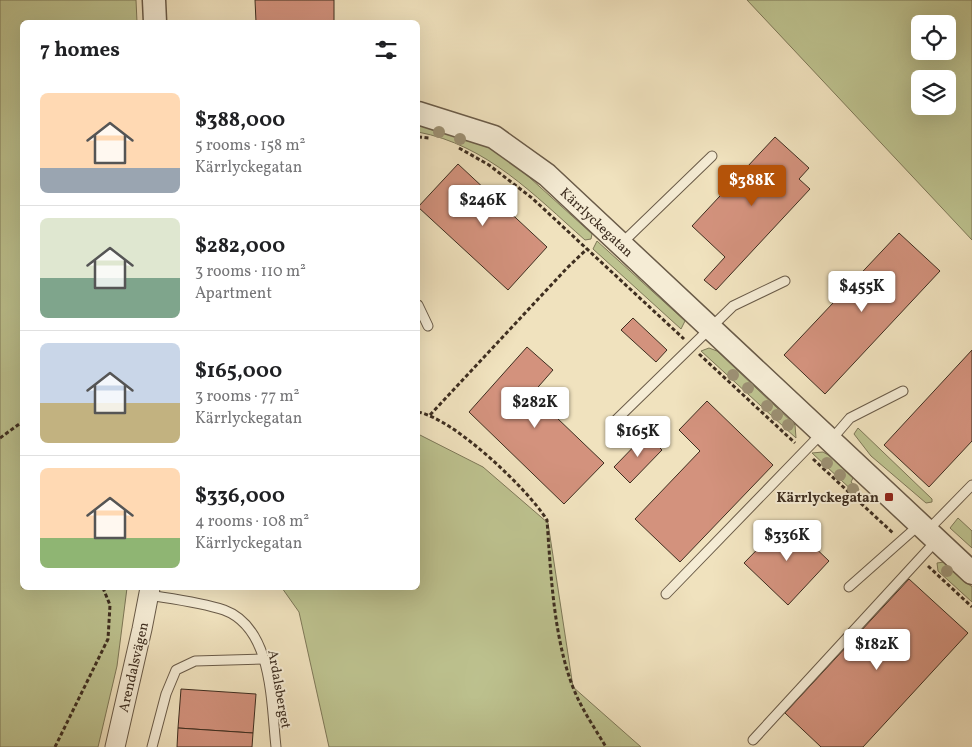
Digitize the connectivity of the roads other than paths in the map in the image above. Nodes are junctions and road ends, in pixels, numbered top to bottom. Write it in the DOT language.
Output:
graph roads {
  1 [pos="154,0"];
  2 [pos="155,20"];
  3 [pos="420,114"];
  4 [pos="712,156"];
  5 [pos="621,244"];
  6 [pos="785,281"];
  7 [pos="420,309"];
  8 [pos="428,326"];
  9 [pos="710,329"];
  10 [pos="902,390"];
  11 [pos="616,420"];
  12 [pos="826,436"];
  13 [pos="972,485"];
  14 [pos="927,532"];
  15 [pos="972,573"];
  16 [pos="849,587"];
  17 [pos="149,591"];
  18 [pos="666,594"];
  19 [pos="264,659"];
  20 [pos="753,740"];
  21 [pos="115,747"];
  22 [pos="152,747"];
  23 [pos="276,747"];
  1 -- 2 [label="street"];
  3 -- 5 [label="street, Kärrlyckegatan"];
  4 -- 5 [label="lane"];
  5 -- 9 [label="street, Kärrlyckegatan"];
  6 -- 9 [label="lane"];
  7 -- 8 [label="lane"];
  9 -- 11 [label="lane"];
  9 -- 12 [label="street, Kärrlyckegatan"];
  10 -- 12 [label="lane"];
  12 -- 14 [label="street, Kärrlyckegatan"];
  12 -- 18 [label="lane"];
  13 -- 14 [label="lane"];
  14 -- 15 [label="street, Kärrlyckegatan"];
  14 -- 16 [label="lane"];
  14 -- 20 [label="lane"];
  17 -- 19 [label="lane, Ardalsberget"];
  17 -- 21 [label="street, Arendalsvägen"];
  19 -- 22 [label="lane"];
  19 -- 23 [label="lane, Ardalsberget"];
}
